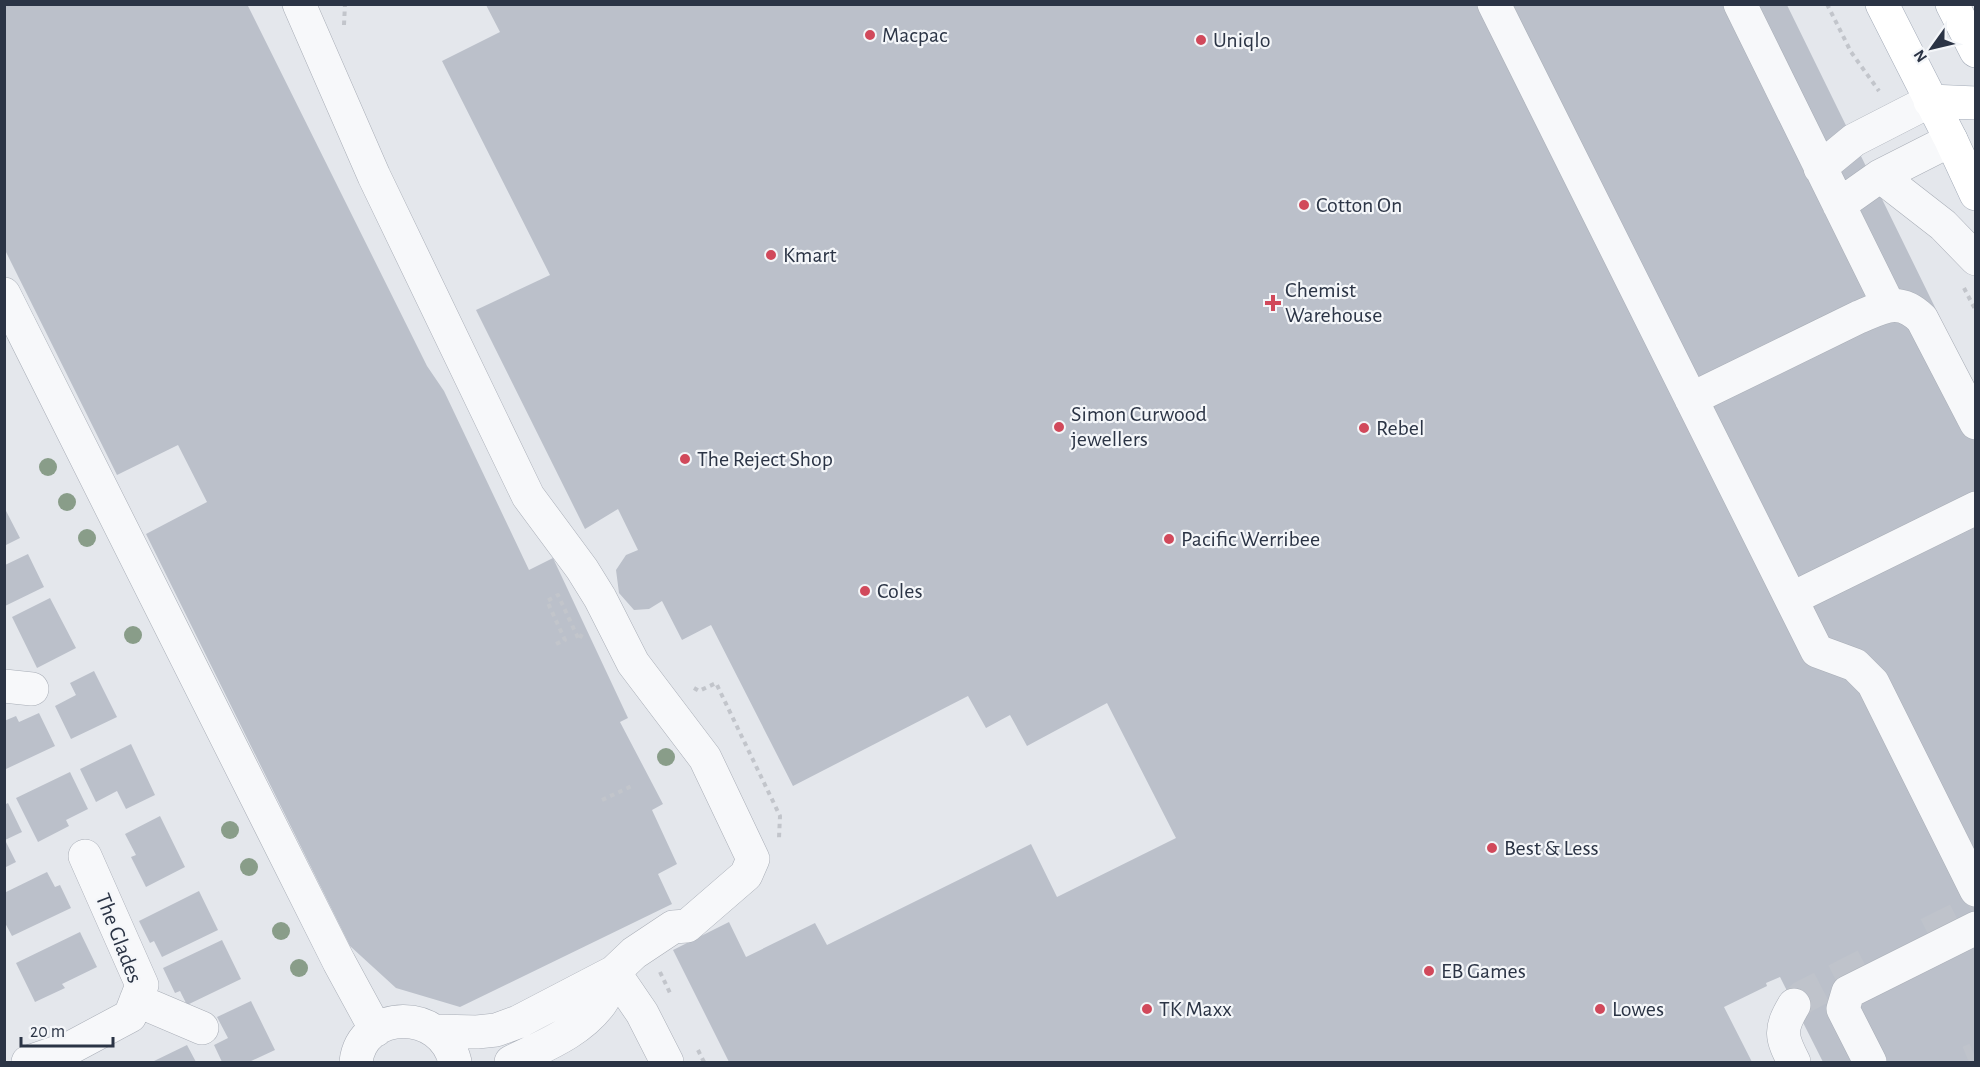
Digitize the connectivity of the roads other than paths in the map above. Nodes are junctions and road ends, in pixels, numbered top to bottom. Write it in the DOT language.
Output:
graph roads {
  1 [pos="299,4"];
  2 [pos="316,4"];
  3 [pos="1494,4"];
  4 [pos="1740,4"];
  5 [pos="1882,4"];
  6 [pos="1952,4"];
  7 [pos="1976,51"];
  8 [pos="322,54"];
  9 [pos="1930,101"];
  10 [pos="1976,103"];
  11 [pos="1963,132"];
  12 [pos="1820,168"];
  13 [pos="1880,176"];
  14 [pos="1976,194"];
  15 [pos="1839,205"];
  16 [pos="1976,260"];
  17 [pos="4,294"];
  18 [pos="1888,304"];
  19 [pos="1691,399"];
  20 [pos="1976,423"];
  21 [pos="1976,508"];
  22 [pos="1791,599"];
  23 [pos="85,856"];
  24 [pos="1976,890"];
  25 [pos="1976,927"];
  26 [pos="614,972"];
  27 [pos="136,1000"];
  28 [pos="1794,1005"];
  29 [pos="202,1028"];
  30 [pos="376,1030"];
  31 [pos="435,1031"];
  32 [pos="28,1062"];
  33 [pos="356,1062"];
  34 [pos="455,1062"];
  35 [pos="510,1062"];
  36 [pos="667,1062"];
  37 [pos="1794,1062"];
  38 [pos="1870,1062"];
  1 -- 8 [label="street"];
  2 -- 8 [label="street"];
  3 -- 19 [label="street"];
  4 -- 12 [label="street"];
  5 -- 9 [label="main road"];
  6 -- 7 [label="main road"];
  8 -- 26 [label="street"];
  9 -- 10 [label="main road"];
  9 -- 11 [label="main road"];
  9 -- 12 [label="street"];
  11 -- 13 [label="street"];
  11 -- 14 [label="main road"];
  12 -- 15 [label="street"];
  13 -- 15 [label="street"];
  13 -- 16 [label="street"];
  15 -- 18 [label="street"];
  17 -- 30 [label="street"];
  18 -- 19 [label="street"];
  18 -- 20 [label="street"];
  19 -- 22 [label="street"];
  21 -- 22 [label="street"];
  22 -- 24 [label="street"];
  23 -- 27 [label="street, The Glades"];
  25 -- 38 [label="street"];
  26 -- 31 [label="street"];
  26 -- 35 [label="street"];
  26 -- 36 [label="street"];
  27 -- 29 [label="street"];
  27 -- 32 [label="street, The Glades"];
  28 -- 37 [label="street"];
  30 -- 31 [label="street"];
  30 -- 33 [label="street"];
  31 -- 34 [label="street"];
}
